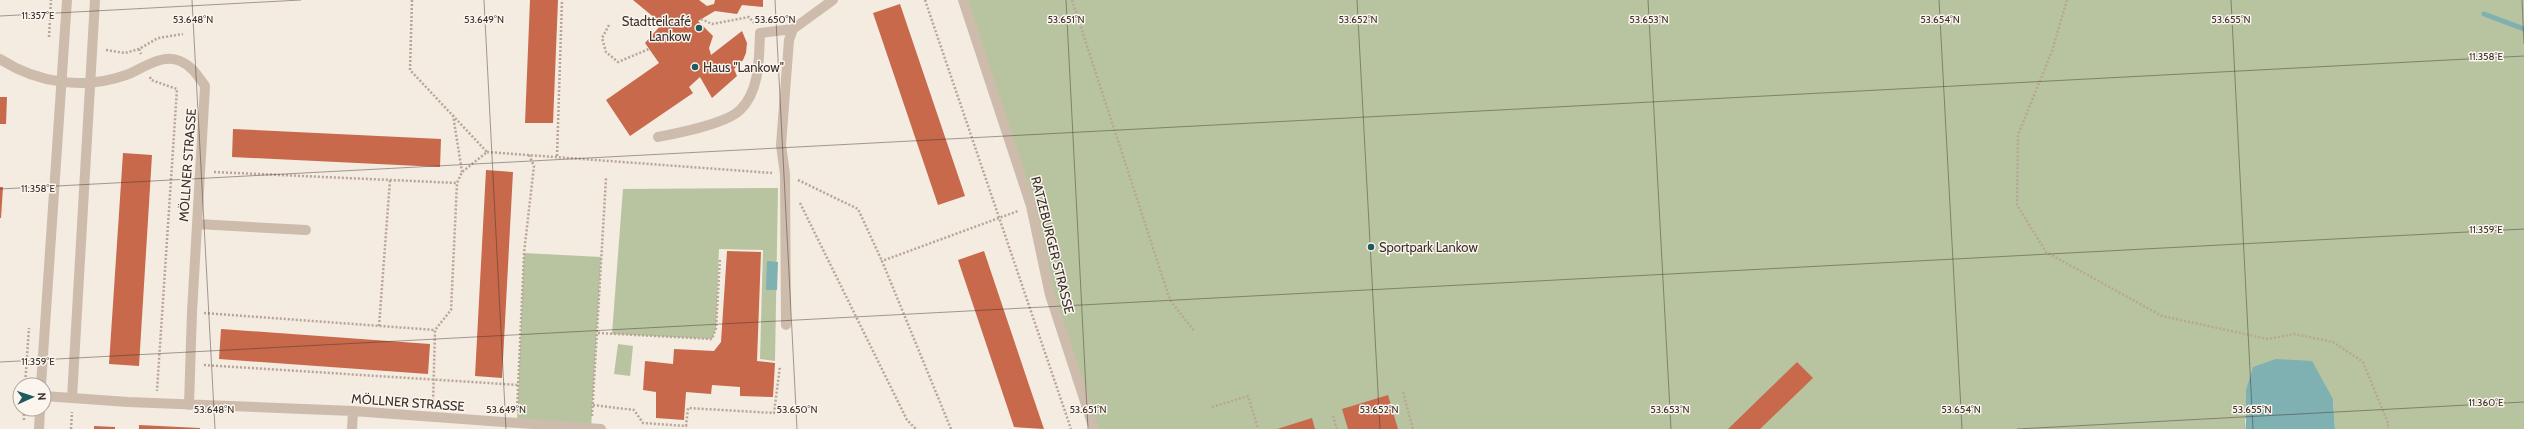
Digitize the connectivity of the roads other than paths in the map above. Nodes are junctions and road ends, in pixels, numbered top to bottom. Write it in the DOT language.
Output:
graph roads {
  1 [pos="67,0"];
  2 [pos="95,0"];
  3 [pos="833,0"];
  4 [pos="963,0"];
  5 [pos="793,29"];
  6 [pos="0,60"];
  7 [pos="62,82"];
  8 [pos="89,82"];
  9 [pos="658,137"];
  10 [pos="197,224"];
  11 [pos="306,230"];
  12 [pos="786,325"];
  13 [pos="42,377"];
  14 [pos="52,397"];
  15 [pos="72,398"];
  16 [pos="190,405"];
  17 [pos="353,411"];
  18 [pos="40,417"];
  19 [pos="39,429"];
  20 [pos="352,429"];
  21 [pos="591,429"];
  22 [pos="601,429"];
  23 [pos="1094,429"];
  1 -- 7 [label="street"];
  2 -- 8 [label="street"];
  3 -- 5 [label="street"];
  4 -- 23 [label="street, RATZEBURGER STRASSE"];
  5 -- 9 [label="street"];
  5 -- 12 [label="street"];
  6 -- 7 [label="street, MÖLLNER STRASSE"];
  7 -- 8 [label="street, MÖLLNER STRASSE"];
  7 -- 13 [label="street"];
  8 -- 10 [label="street, MÖLLNER STRASSE"];
  8 -- 15 [label="street"];
  10 -- 11 [label="street"];
  10 -- 16 [label="street, MÖLLNER STRASSE"];
  14 -- 15 [label="street, MÖLLNER STRASSE"];
  15 -- 16 [label="street, MÖLLNER STRASSE"];
  16 -- 17 [label="street, MÖLLNER STRASSE"];
  17 -- 20 [label="street"];
  17 -- 21 [label="street, MÖLLNER STRASSE"];
  18 -- 19 [label="street"];
  21 -- 22 [label="street, MÖLLNER STRASSE"];
}
